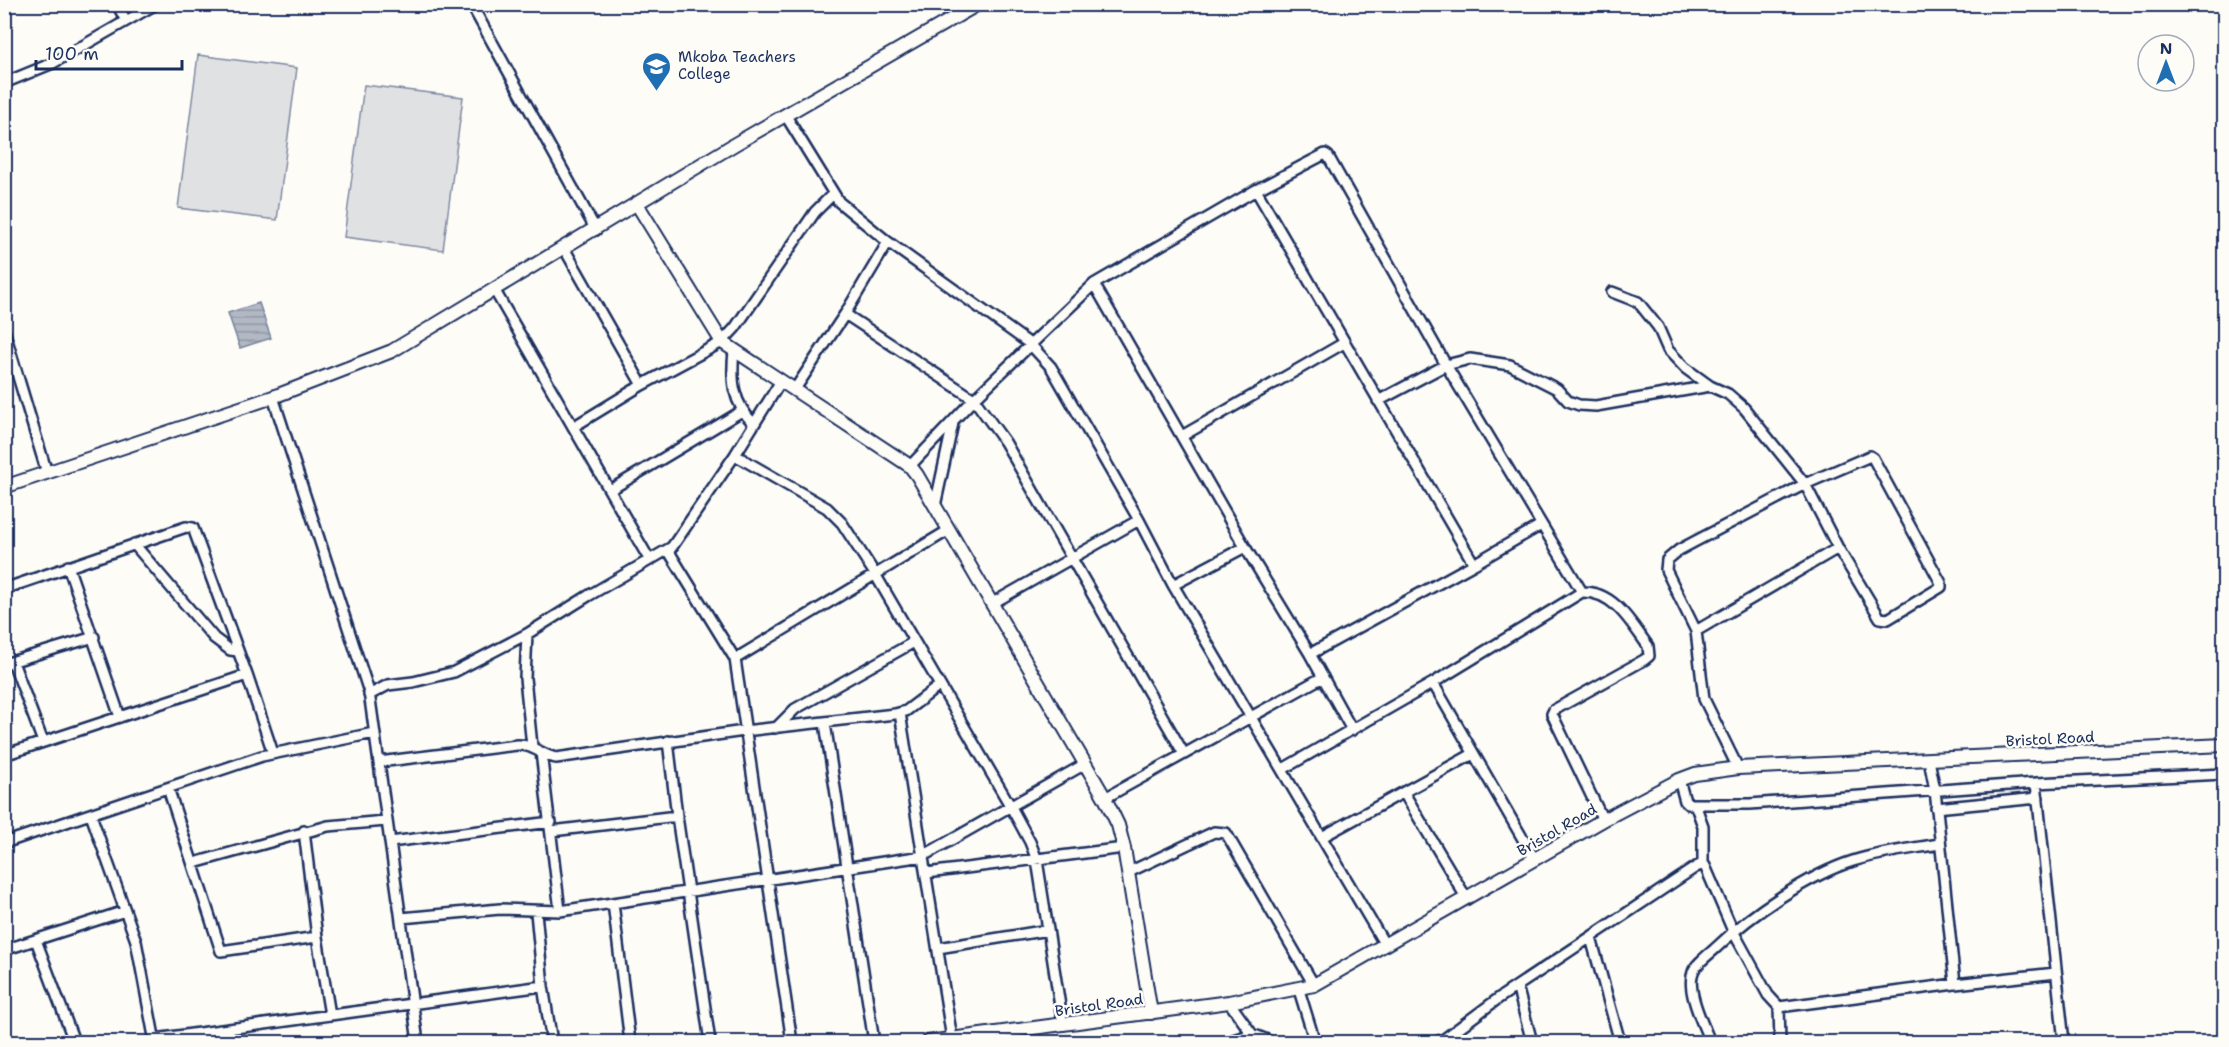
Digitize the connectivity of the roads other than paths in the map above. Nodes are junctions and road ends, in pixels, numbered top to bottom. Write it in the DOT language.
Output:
graph roads {
  1 [pos="117,4"];
  2 [pos="156,4"];
  3 [pos="471,4"];
  4 [pos="978,4"];
  5 [pos="126,21"];
  6 [pos="4,83"];
  7 [pos="786,116"];
  8 [pos="1257,190"];
  9 [pos="833,194"];
  10 [pos="637,204"];
  11 [pos="596,230"];
  12 [pos="888,242"];
  13 [pos="564,248"];
  14 [pos="1094,284"];
  15 [pos="495,291"];
  16 [pos="1612,292"];
  17 [pos="845,314"];
  18 [pos="4,330"];
  19 [pos="722,342"];
  20 [pos="1344,343"];
  21 [pos="1030,344"];
  22 [pos="734,351"];
  23 [pos="1446,365"];
  24 [pos="781,381"];
  25 [pos="642,385"];
  26 [pos="1710,386"];
  27 [pos="795,389"];
  28 [pos="273,397"];
  29 [pos="974,399"];
  30 [pos="1378,401"];
  31 [pos="742,411"];
  32 [pos="953,421"];
  33 [pos="754,424"];
  34 [pos="573,426"];
  35 [pos="1182,436"];
  36 [pos="735,455"];
  37 [pos="910,466"];
  38 [pos="48,472"];
  39 [pos="1805,484"];
  40 [pos="4,487"];
  41 [pos="610,490"];
  42 [pos="935,506"];
  43 [pos="1139,520"];
  44 [pos="1541,525"];
  45 [pos="948,530"];
  46 [pos="134,544"];
  47 [pos="1245,547"];
  48 [pos="1838,548"];
  49 [pos="668,550"];
  50 [pos="649,559"];
  51 [pos="1071,559"];
  52 [pos="1474,564"];
  53 [pos="68,566"];
  54 [pos="875,574"];
  55 [pos="1173,585"];
  56 [pos="4,589"];
  57 [pos="1582,592"];
  58 [pos="991,604"];
  59 [pos="1696,631"];
  60 [pos="527,634"];
  61 [pos="94,638"];
  62 [pos="914,642"];
  63 [pos="238,651"];
  64 [pos="1310,654"];
  65 [pos="735,658"];
  66 [pos="9,663"];
  67 [pos="247,675"];
  68 [pos="1323,677"];
  69 [pos="1433,683"];
  70 [pos="939,686"];
  71 [pos="369,695"];
  72 [pos="900,713"];
  73 [pos="120,717"];
  74 [pos="1252,717"];
  75 [pos="825,723"];
  76 [pos="776,728"];
  77 [pos="1352,730"];
  78 [pos="744,731"];
  79 [pos="374,733"];
  80 [pos="668,741"];
  81 [pos="43,742"];
  82 [pos="2224,745"];
  83 [pos="532,746"];
  84 [pos="273,753"];
  85 [pos="541,753"];
  86 [pos="1184,754"];
  87 [pos="1473,754"];
  88 [pos="4,755"];
  89 [pos="1929,760"];
  90 [pos="379,762"];
  91 [pos="1085,764"];
  92 [pos="1738,768"];
  93 [pos="1283,769"];
  94 [pos="2224,774"];
  95 [pos="1679,780"];
  96 [pos="2036,783"];
  97 [pos="168,788"];
  98 [pos="1935,790"];
  99 [pos="1404,793"];
  100 [pos="1105,798"];
  101 [pos="2038,798"];
  102 [pos="1695,804"];
  103 [pos="1011,807"];
  104 [pos="1936,808"];
  105 [pos="91,815"];
  106 [pos="677,816"];
  107 [pos="386,820"];
  108 [pos="1603,820"];
  109 [pos="551,826"];
  110 [pos="304,831"];
  111 [pos="1322,837"];
  112 [pos="390,842"];
  113 [pos="4,843"];
  114 [pos="1939,844"];
  115 [pos="1124,848"];
  116 [pos="924,856"];
  117 [pos="1037,860"];
  118 [pos="1535,860"];
  119 [pos="194,863"];
  120 [pos="1702,864"];
  121 [pos="846,868"];
  122 [pos="1129,872"];
  123 [pos="927,873"];
  124 [pos="766,880"];
  125 [pos="689,892"];
  126 [pos="1467,899"];
  127 [pos="613,903"];
  128 [pos="126,911"];
  129 [pos="560,911"];
  130 [pos="536,912"];
  131 [pos="401,918"];
  132 [pos="1048,930"];
  133 [pos="1733,931"];
  134 [pos="317,937"];
  135 [pos="1591,938"];
  136 [pos="36,940"];
  137 [pos="1385,945"];
  138 [pos="938,948"];
  139 [pos="4,950"];
  140 [pos="2056,973"];
  141 [pos="1955,984"];
  142 [pos="1314,985"];
  143 [pos="543,986"];
  144 [pos="1517,986"];
  145 [pos="1299,990"];
  146 [pos="1229,1002"];
  147 [pos="413,1004"];
  148 [pos="1779,1007"];
  149 [pos="1151,1013"];
  150 [pos="330,1015"];
  151 [pos="1062,1025"];
  152 [pos="1252,1034"];
  153 [pos="72,1036"];
  154 [pos="952,1039"];
  155 [pos="155,1041"];
  156 [pos="1442,1041"];
  157 [pos="418,1042"];
  158 [pos="552,1042"];
  159 [pos="630,1042"];
  160 [pos="710,1042"];
  161 [pos="792,1042"];
  162 [pos="874,1042"];
  163 [pos="928,1042"];
  164 [pos="1227,1042"];
  165 [pos="1270,1042"];
  166 [pos="1314,1042"];
  167 [pos="1532,1042"];
  168 [pos="1620,1042"];
  169 [pos="1710,1042"];
  170 [pos="1780,1042"];
  171 [pos="2064,1042"];
  1 -- 5 [label="street"];
  2 -- 5 [label="street"];
  3 -- 11 [label="street"];
  4 -- 7 [label="street"];
  5 -- 6 [label="street"];
  7 -- 9 [label="street"];
  7 -- 10 [label="street"];
  8 -- 14 [label="street"];
  8 -- 20 [label="street"];
  8 -- 23 [label="street"];
  9 -- 12 [label="street"];
  9 -- 19 [label="street"];
  10 -- 11 [label="street"];
  10 -- 19 [label="street"];
  11 -- 13 [label="street"];
  12 -- 17 [label="street"];
  12 -- 21 [label="street"];
  13 -- 15 [label="street"];
  13 -- 25 [label="street"];
  14 -- 21 [label="street"];
  14 -- 35 [label="street"];
  15 -- 28 [label="street"];
  15 -- 34 [label="street"];
  16 -- 26 [label="street"];
  17 -- 27 [label="street"];
  17 -- 29 [label="street"];
  18 -- 38 [label="street"];
  19 -- 22 [label="street"];
  19 -- 25 [label="street"];
  20 -- 30 [label="street"];
  20 -- 35 [label="street"];
  21 -- 29 [label="street"];
  21 -- 43 [label="street"];
  22 -- 24 [label="street"];
  22 -- 31 [label="street"];
  23 -- 26 [label="street"];
  23 -- 30 [label="street"];
  23 -- 44 [label="street"];
  24 -- 27 [label="street"];
  24 -- 33 [label="street"];
  25 -- 34 [label="street"];
  26 -- 39 [label="street"];
  27 -- 37 [label="street"];
  28 -- 38 [label="street"];
  28 -- 71 [label="street"];
  29 -- 32 [label="street"];
  29 -- 51 [label="street"];
  30 -- 52 [label="street"];
  31 -- 33 [label="street"];
  31 -- 41 [label="street"];
  32 -- 37 [label="street"];
  32 -- 42 [label="street"];
  33 -- 36 [label="street"];
  34 -- 41 [label="street"];
  35 -- 47 [label="street"];
  36 -- 49 [label="street"];
  36 -- 54 [label="street"];
  37 -- 42 [label="street"];
  38 -- 40 [label="street"];
  39 -- 48 [label="street"];
  39 -- 48 [label="street"];
  39 -- 59 [label="street"];
  41 -- 50 [label="street"];
  42 -- 45 [label="street"];
  43 -- 51 [label="street"];
  43 -- 55 [label="street"];
  44 -- 52 [label="street"];
  44 -- 57 [label="street"];
  45 -- 54 [label="street"];
  45 -- 58 [label="street"];
  46 -- 53 [label="street"];
  46 -- 63 [label="street"];
  46 -- 63 [label="street"];
  47 -- 55 [label="street"];
  47 -- 64 [label="street"];
  48 -- 59 [label="street"];
  49 -- 50 [label="street"];
  49 -- 65 [label="street"];
  50 -- 60 [label="street"];
  51 -- 58 [label="street"];
  51 -- 86 [label="street"];
  52 -- 64 [label="street"];
  53 -- 56 [label="street"];
  53 -- 61 [label="street"];
  54 -- 62 [label="street"];
  54 -- 65 [label="street"];
  55 -- 74 [label="street"];
  57 -- 69 [label="street"];
  57 -- 108 [label="street"];
  58 -- 91 [label="street"];
  59 -- 92 [label="street"];
  60 -- 71 [label="street"];
  60 -- 83 [label="street"];
  61 -- 66 [label="street"];
  61 -- 73 [label="street"];
  62 -- 70 [label="street"];
  62 -- 76 [label="street"];
  63 -- 67 [label="street"];
  64 -- 68 [label="street"];
  65 -- 78 [label="street"];
  66 -- 81 [label="street"];
  67 -- 73 [label="street"];
  67 -- 84 [label="street"];
  68 -- 74 [label="street"];
  68 -- 77 [label="street"];
  69 -- 77 [label="street"];
  69 -- 87 [label="street"];
  70 -- 72 [label="street"];
  70 -- 103 [label="street"];
  71 -- 79 [label="street"];
  72 -- 75 [label="street"];
  72 -- 116 [label="street"];
  73 -- 81 [label="street"];
  74 -- 86 [label="street"];
  74 -- 93 [label="street"];
  75 -- 76 [label="street"];
  75 -- 121 [label="street"];
  76 -- 78 [label="street"];
  77 -- 93 [label="street"];
  78 -- 80 [label="street"];
  78 -- 124 [label="street"];
  79 -- 84 [label="street"];
  79 -- 90 [label="street"];
  80 -- 85 [label="street"];
  80 -- 106 [label="street"];
  81 -- 88 [label="street"];
  82 -- 89 [label="street, Bristol Road"];
  83 -- 85 [label="street"];
  83 -- 90 [label="street"];
  84 -- 97 [label="street"];
  85 -- 109 [label="street"];
  86 -- 100 [label="street"];
  87 -- 99 [label="street"];
  87 -- 118 [label="street"];
  89 -- 92 [label="street, Bristol Road"];
  89 -- 98 [label="street"];
  90 -- 107 [label="street"];
  91 -- 100 [label="street"];
  91 -- 103 [label="street"];
  92 -- 95 [label="street, Bristol Road"];
  93 -- 111 [label="street"];
  94 -- 96 [label="street"];
  95 -- 102 [label="street"];
  95 -- 108 [label="street, Bristol Road"];
  96 -- 98 [label="street"];
  96 -- 101 [label="street"];
  97 -- 105 [label="street"];
  97 -- 119 [label="street"];
  98 -- 102 [label="street"];
  98 -- 104 [label="street"];
  99 -- 111 [label="street"];
  99 -- 126 [label="street"];
  100 -- 115 [label="street"];
  101 -- 104 [label="street"];
  101 -- 140 [label="street"];
  102 -- 120 [label="street"];
  103 -- 116 [label="street"];
  103 -- 117 [label="street"];
  104 -- 114 [label="street"];
  105 -- 113 [label="street"];
  105 -- 128 [label="street"];
  106 -- 109 [label="street"];
  106 -- 125 [label="street"];
  107 -- 110 [label="street"];
  107 -- 112 [label="street"];
  108 -- 118 [label="street, Bristol Road"];
  109 -- 112 [label="street"];
  109 -- 129 [label="street"];
  110 -- 119 [label="street"];
  110 -- 134 [label="street"];
  111 -- 137 [label="street"];
  112 -- 131 [label="street"];
  114 -- 133 [label="street"];
  114 -- 141 [label="street"];
  115 -- 117 [label="street"];
  115 -- 122 [label="street"];
  116 -- 121 [label="street"];
  116 -- 123 [label="street"];
  117 -- 123 [label="street"];
  117 -- 132 [label="street"];
  118 -- 126 [label="street, Bristol Road"];
  119 -- 134 [label="street"];
  120 -- 133 [label="street"];
  120 -- 135 [label="street"];
  121 -- 124 [label="street"];
  121 -- 162 [label="street"];
  122 -- 142 [label="street"];
  122 -- 149 [label="street"];
  123 -- 138 [label="street"];
  124 -- 125 [label="street"];
  124 -- 161 [label="street"];
  125 -- 127 [label="street"];
  125 -- 160 [label="street"];
  126 -- 137 [label="street, Bristol Road"];
  127 -- 129 [label="street"];
  127 -- 159 [label="street"];
  128 -- 136 [label="street"];
  128 -- 155 [label="street"];
  129 -- 130 [label="street"];
  130 -- 131 [label="street"];
  130 -- 143 [label="street"];
  131 -- 147 [label="street"];
  132 -- 138 [label="street"];
  132 -- 151 [label="street"];
  133 -- 148 [label="street"];
  133 -- 169 [label="street"];
  134 -- 150 [label="street"];
  135 -- 144 [label="street"];
  135 -- 168 [label="street"];
  136 -- 139 [label="street"];
  136 -- 153 [label="street"];
  137 -- 142 [label="street, Bristol Road"];
  138 -- 154 [label="street"];
  140 -- 141 [label="street"];
  140 -- 171 [label="street"];
  141 -- 148 [label="street"];
  142 -- 145 [label="street, Bristol Road"];
  143 -- 147 [label="street"];
  143 -- 158 [label="street"];
  144 -- 156 [label="street"];
  144 -- 167 [label="street"];
  145 -- 146 [label="street, Bristol Road"];
  145 -- 166 [label="street"];
  146 -- 149 [label="street, Bristol Road"];
  146 -- 152 [label="street"];
  147 -- 150 [label="street"];
  147 -- 157 [label="street"];
  148 -- 170 [label="street"];
  149 -- 151 [label="street, Bristol Road"];
  150 -- 155 [label="street"];
  151 -- 154 [label="street, Bristol Road"];
  152 -- 164 [label="street"];
  152 -- 165 [label="street"];
  154 -- 163 [label="street, Bristol Road"];
}
